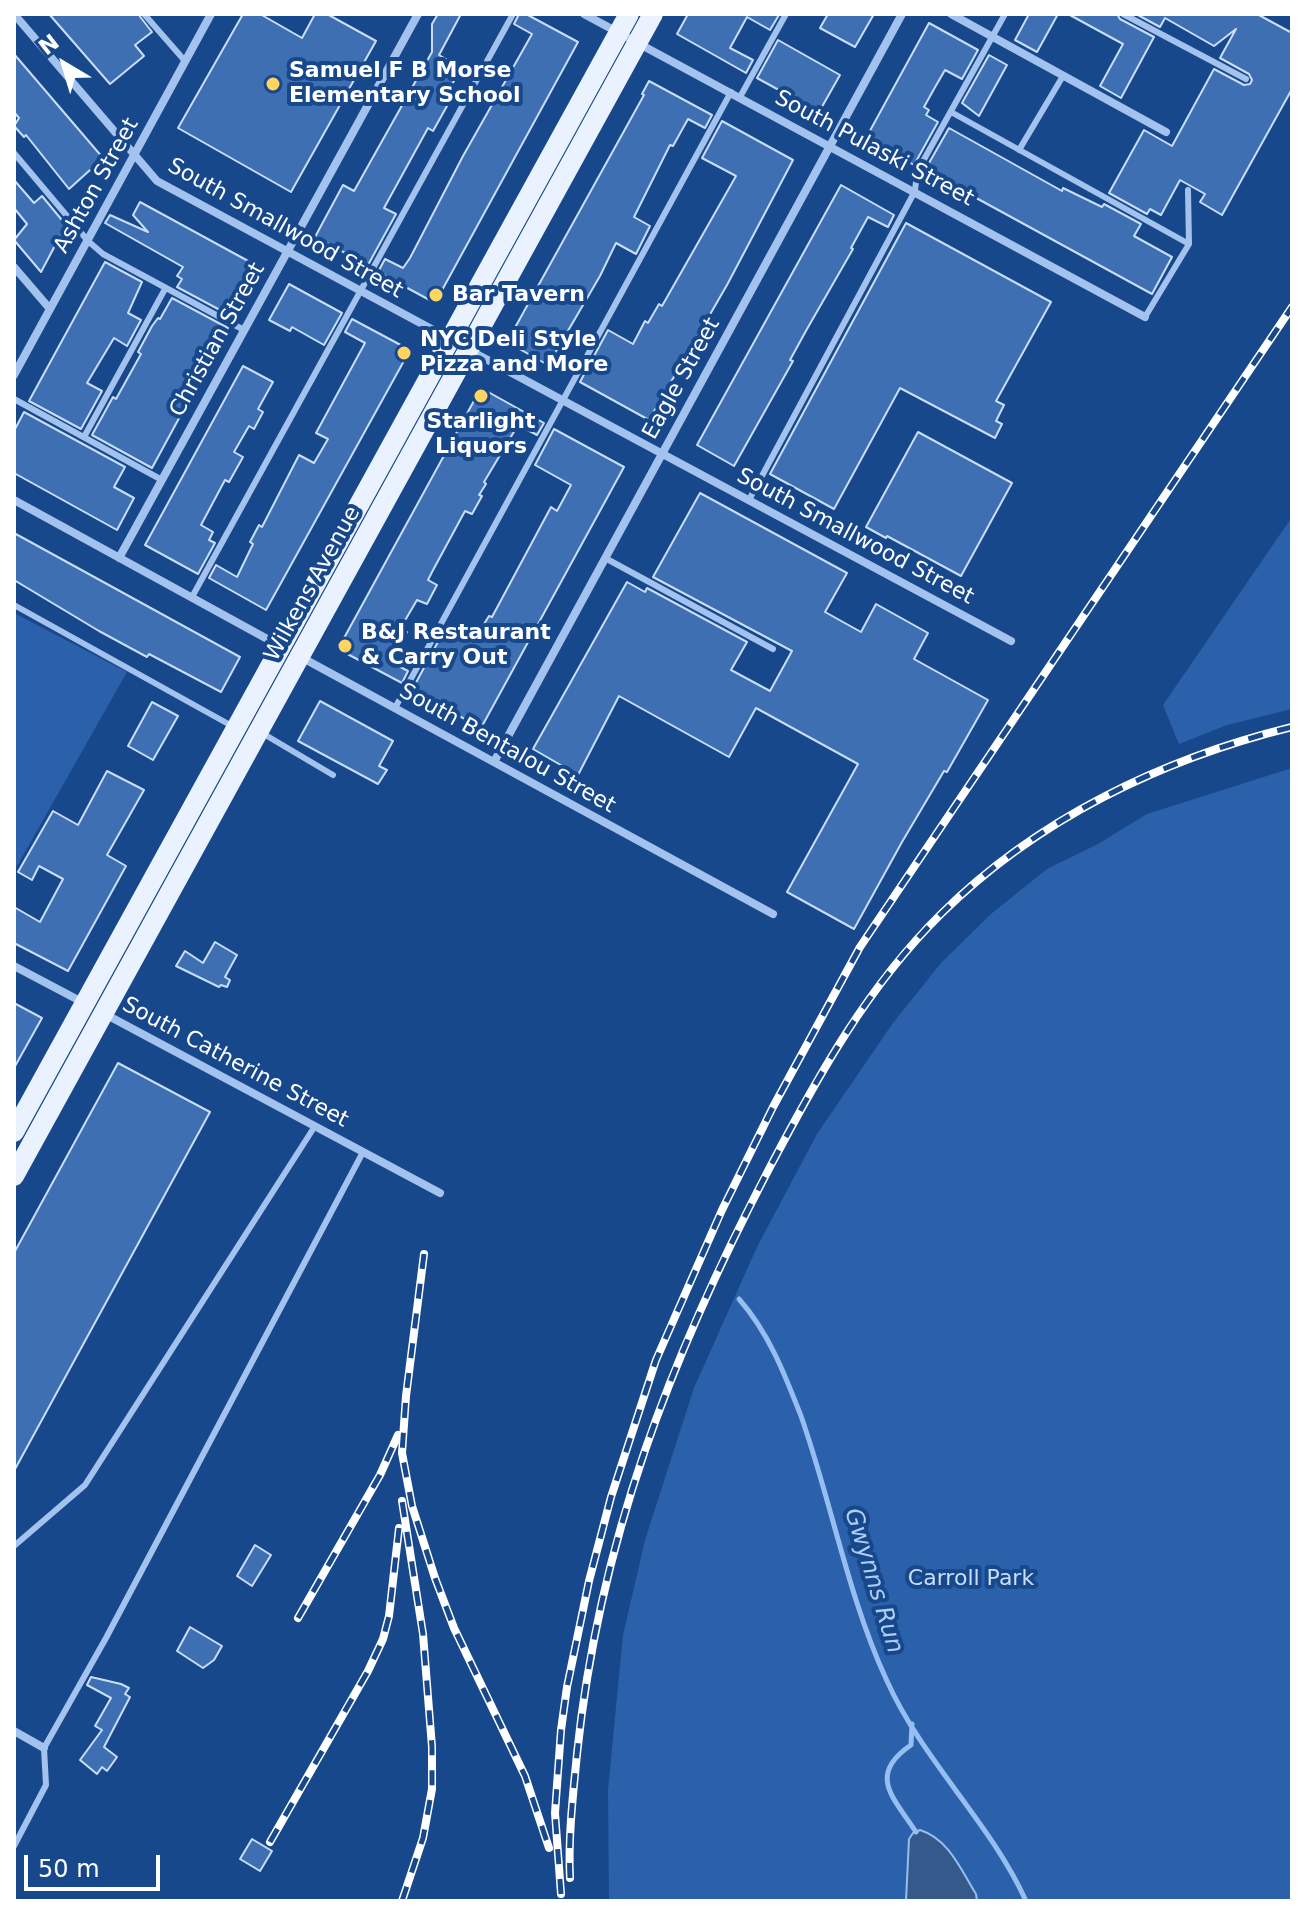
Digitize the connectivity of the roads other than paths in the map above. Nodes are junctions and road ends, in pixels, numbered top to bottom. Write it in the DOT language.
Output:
graph roads {
  1 [pos="14,14"];
  2 [pos="144,14"];
  3 [pos="211,14"];
  4 [pos="418,14"];
  5 [pos="513,14"];
  6 [pos="584,14"];
  7 [pos="629,14"];
  8 [pos="653,14"];
  9 [pos="786,14"];
  10 [pos="902,14"];
  11 [pos="951,14"];
  12 [pos="1005,14"];
  13 [pos="1123,14"];
  14 [pos="619,33"];
  15 [pos="993,37"];
  16 [pos="637,43"];
  17 [pos="185,61"];
  18 [pos="1063,76"];
  19 [pos="1246,79"];
  20 [pos="731,92"];
  21 [pos="740,97"];
  22 [pos="951,112"];
  23 [pos="1166,132"];
  24 [pos="830,145"];
  25 [pos="1019,150"];
  26 [pos="14,153"];
  27 [pos="134,155"];
  28 [pos="1188,190"];
  29 [pos="915,191"];
  30 [pos="88,241"];
  31 [pos="1189,244"];
  32 [pos="287,252"];
  33 [pos="14,267"];
  34 [pos="165,289"];
  35 [pos="360,291"];
  36 [pos="50,309"];
  37 [pos="1145,317"];
  38 [pos="244,330"];
  39 [pos="459,344"];
  40 [pos="14,375"];
  41 [pos="14,399"];
  42 [pos="564,401"];
  43 [pos="84,437"];
  44 [pos="662,453"];
  45 [pos="162,480"];
  46 [pos="14,500"];
  47 [pos="749,500"];
  48 [pos="119,558"];
  49 [pos="605,558"];
  50 [pos="192,597"];
  51 [pos="14,605"];
  52 [pos="1011,641"];
  53 [pos="280,646"];
  54 [pos="773,649"];
  55 [pos="300,656"];
  56 [pos="395,708"];
  57 [pos="235,728"];
  58 [pos="259,731"];
  59 [pos="494,762"];
  60 [pos="333,775"];
  61 [pos="773,914"];
  62 [pos="14,966"];
  63 [pos="84,1003"];
  64 [pos="103,1013"];
  65 [pos="315,1126"];
  66 [pos="14,1132"];
  67 [pos="363,1152"];
  68 [pos="14,1176"];
  69 [pos="440,1193"];
  70 [pos="14,1546"];
  71 [pos="14,1731"];
  72 [pos="44,1748"];
  73 [pos="14,1846"];
  1 -- 27 [label="street, South Smallwood Street"];
  2 -- 17 [label="lane"];
  3 -- 17 [label="street, Ashton Street"];
  4 -- 32 [label="street, Christian Street"];
  5 -- 35 [label="lane"];
  6 -- 14 [label="street, South Pulaski Street"];
  7 -- 14 [label="main road, Wilkens Avenue"];
  8 -- 16 [label="main road, Wilkens Avenue"];
  9 -- 21 [label="lane"];
  10 -- 24 [label="street, Eagle Street"];
  11 -- 15 [label="street"];
  12 -- 15 [label="lane"];
  13 -- 19 [label="lane"];
  14 -- 16 [label="street, South Pulaski Street"];
  14 -- 39 [label="main road, Wilkens Avenue"];
  15 -- 18 [label="street"];
  15 -- 22 [label="lane"];
  16 -- 20 [label="street, South Pulaski Street"];
  16 -- 39 [label="main road, Wilkens Avenue"];
  17 -- 27 [label="street, Ashton Street"];
  18 -- 23 [label="street"];
  18 -- 25 [label="lane"];
  20 -- 21 [label="street, South Pulaski Street"];
  20 -- 42 [label="lane"];
  21 -- 24 [label="street, South Pulaski Street"];
  22 -- 25 [label="lane"];
  22 -- 29 [label="lane"];
  24 -- 29 [label="street, South Pulaski Street"];
  24 -- 44 [label="street, Eagle Street"];
  25 -- 31 [label="lane"];
  26 -- 30 [label="lane"];
  27 -- 30 [label="street, Ashton Street"];
  27 -- 32 [label="street, South Smallwood Street"];
  28 -- 31 [label="lane"];
  29 -- 37 [label="street, South Pulaski Street"];
  29 -- 47 [label="lane"];
  30 -- 34 [label="lane"];
  30 -- 36 [label="street, Ashton Street"];
  31 -- 37 [label="lane"];
  32 -- 35 [label="street, South Smallwood Street"];
  32 -- 38 [label="street, Christian Street"];
  33 -- 36 [label="street"];
  34 -- 38 [label="lane"];
  34 -- 43 [label="lane"];
  35 -- 39 [label="street, South Smallwood Street"];
  35 -- 50 [label="lane"];
  36 -- 40 [label="street, Ashton Street"];
  38 -- 45 [label="street, Christian Street"];
  39 -- 42 [label="street, South Smallwood Street"];
  39 -- 53 [label="main road, Wilkens Avenue"];
  39 -- 55 [label="main road, Wilkens Avenue"];
  41 -- 43 [label="lane"];
  42 -- 44 [label="street, South Smallwood Street"];
  42 -- 56 [label="lane"];
  43 -- 45 [label="lane"];
  44 -- 47 [label="street, South Smallwood Street"];
  44 -- 49 [label="street, Eagle Street"];
  45 -- 48 [label="street, Christian Street"];
  46 -- 48 [label="street, South Bentalou Street"];
  47 -- 52 [label="street, South Smallwood Street"];
  48 -- 50 [label="street, South Bentalou Street"];
  49 -- 54 [label="lane"];
  49 -- 59 [label="street, Eagle Street"];
  50 -- 53 [label="street, South Bentalou Street"];
  51 -- 57 [label="lane"];
  53 -- 55 [label="street, South Bentalou Street"];
  53 -- 57 [label="main road, Wilkens Avenue"];
  55 -- 56 [label="street, South Bentalou Street"];
  55 -- 58 [label="main road, Wilkens Avenue"];
  56 -- 59 [label="street, South Bentalou Street"];
  57 -- 63 [label="main road, Wilkens Avenue"];
  58 -- 60 [label="lane"];
  58 -- 64 [label="main road, Wilkens Avenue"];
  59 -- 61 [label="street, South Bentalou Street"];
  62 -- 63 [label="street, South Catherine Street"];
  63 -- 64 [label="street, South Catherine Street"];
  63 -- 66 [label="main road, Wilkens Avenue"];
  64 -- 65 [label="street, South Catherine Street"];
  64 -- 68 [label="main road, Wilkens Avenue"];
  65 -- 67 [label="street, South Catherine Street"];
  65 -- 70 [label="lane"];
  67 -- 69 [label="street, South Catherine Street"];
  67 -- 72 [label="lane"];
  71 -- 72 [label="street"];
  72 -- 73 [label="lane"];
}
